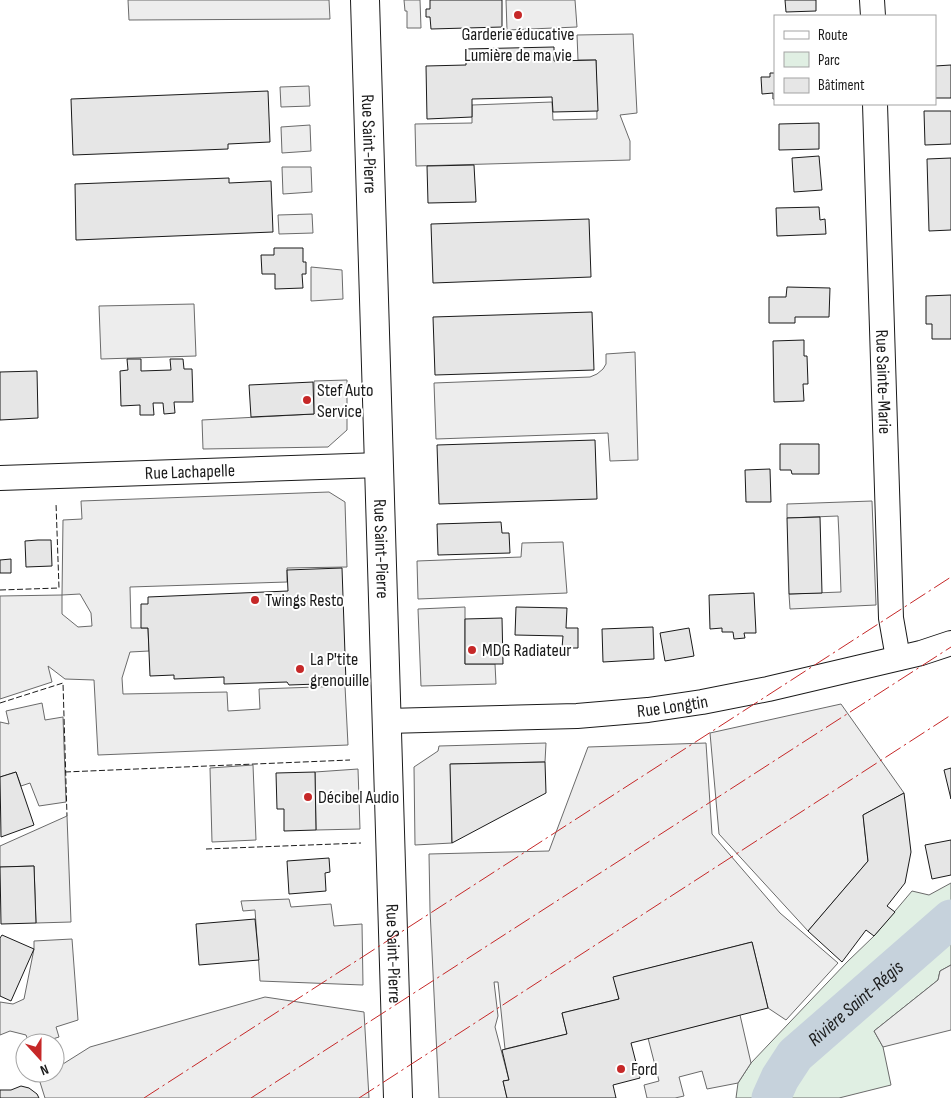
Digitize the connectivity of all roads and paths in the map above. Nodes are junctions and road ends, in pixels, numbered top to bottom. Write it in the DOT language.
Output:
graph roads {
  1 [pos="365,0"];
  2 [pos="872,0"];
  3 [pos="873,15"];
  4 [pos="875,105"];
  5 [pos="380,465"];
  6 [pos="0,478"];
  7 [pos="951,643"];
  8 [pos="898,658"];
  9 [pos="387,721"];
  10 [pos="398,1098"];
  1 -- 5 [label="main road, Rue Saint-Pierre"];
  2 -- 3 [label="street"];
  4 -- 8 [label="street, Rue Sainte-Marie"];
  5 -- 6 [label="street, Rue Lachapelle"];
  5 -- 9 [label="main road, Rue Saint-Pierre"];
  7 -- 8 [label="street, Rue Longtin"];
  8 -- 9 [label="street, Rue Longtin"];
  9 -- 10 [label="main road, Rue Saint-Pierre"];
}
